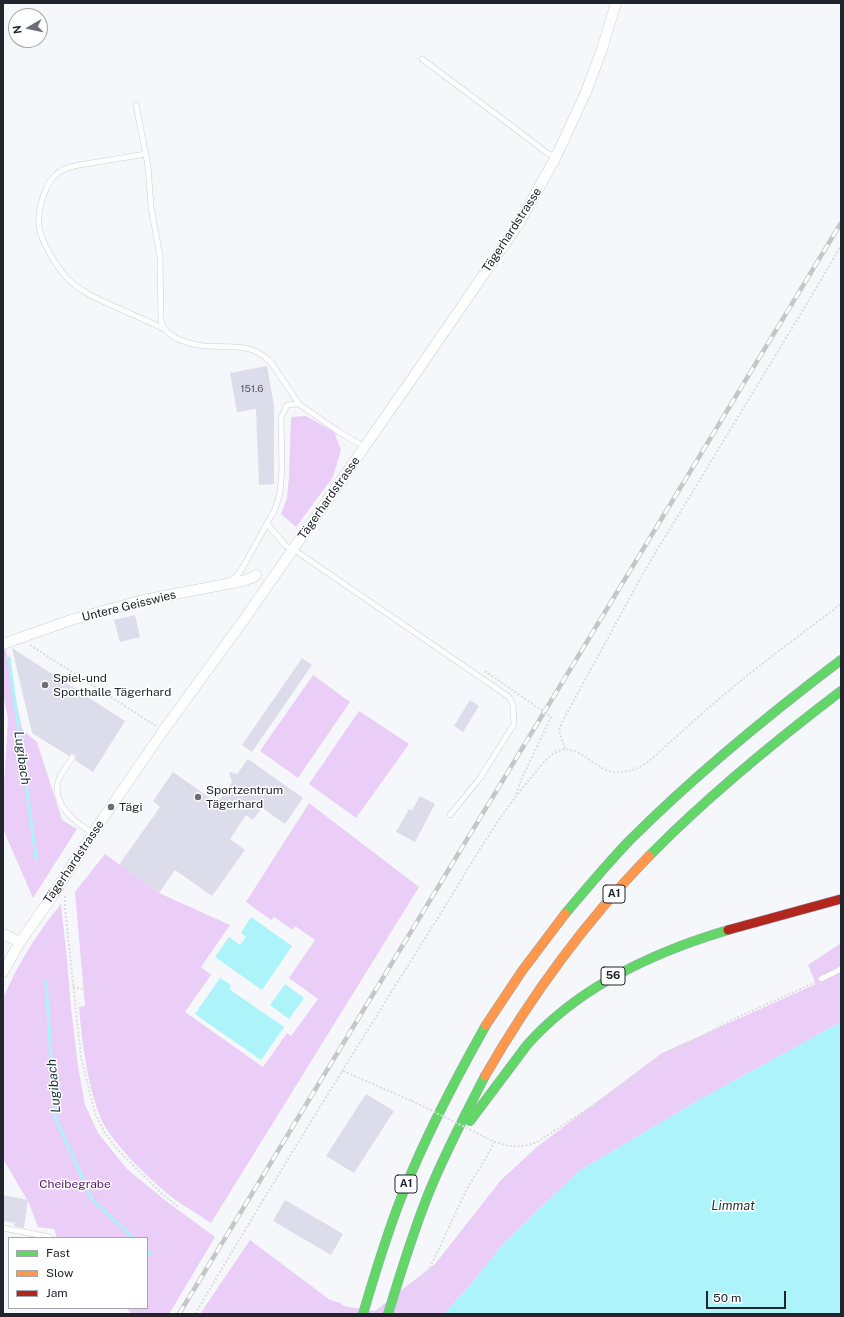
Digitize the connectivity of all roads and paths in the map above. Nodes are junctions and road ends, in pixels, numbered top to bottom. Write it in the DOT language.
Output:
graph roads {
  1 [pos="616,3"];
  2 [pos="422,59"];
  3 [pos="136,105"];
  4 [pos="146,154"];
  5 [pos="556,157"];
  6 [pos="841,246"];
  7 [pos="162,328"];
  8 [pos="299,404"];
  9 [pos="365,447"];
  10 [pos="267,524"];
  11 [pos="293,549"];
  12 [pos="256,575"];
  13 [pos="229,584"];
  14 [pos="841,604"];
  15 [pos="19,638"];
  16 [pos="3,644"];
  17 [pos="841,660"];
  18 [pos="485,671"];
  19 [pos="841,691"];
  20 [pos="163,731"];
  21 [pos="565,749"];
  22 [pos="72,758"];
  23 [pos="515,796"];
  24 [pos="450,815"];
  25 [pos="93,833"];
  26 [pos="65,893"];
  27 [pos="841,899"];
  28 [pos="3,934"];
  29 [pos="20,942"];
  30 [pos="841,968"];
  31 [pos="3,972"];
  32 [pos="821,980"];
  33 [pos="73,987"];
  34 [pos="105,989"];
  35 [pos="343,1071"];
  36 [pos="494,1142"];
  37 [pos="448,1149"];
  38 [pos="180,1208"];
  39 [pos="3,1228"];
  40 [pos="50,1237"];
  41 [pos="195,1314"];
  42 [pos="363,1314"];
  43 [pos="388,1314"];
  44 [pos="406,1314"];
  1 -- 5 [label="street, Tägerhardstrasse"];
  2 -- 5 [label="lane"];
  3 -- 4 [label="lane"];
  4 -- 7 [label="lane"];
  4 -- 7 [label="lane"];
  5 -- 9 [label="street, Tägerhardstrasse"];
  6 -- 21 [label="path"];
  7 -- 8 [label="lane"];
  8 -- 9 [label="lane"];
  8 -- 10 [label="lane"];
  9 -- 11 [label="street, Tägerhardstrasse"];
  10 -- 11 [label="lane"];
  10 -- 13 [label="lane"];
  11 -- 20 [label="street, Tägerhardstrasse"];
  11 -- 24 [label="lane"];
  12 -- 13 [label="street, Untere Geisswies"];
  13 -- 15 [label="street, Untere Geisswies"];
  14 -- 21 [label="path"];
  15 -- 16 [label="street, Untere Geisswies"];
  15 -- 20 [label="path"];
  17 -- 42 [label="highway, A1"];
  18 -- 23 [label="path, bridge"];
  19 -- 37 [label="highway, A1"];
  20 -- 25 [label="street, Tägerhardstrasse"];
  21 -- 23 [label="path"];
  22 -- 25 [label="lane"];
  23 -- 35 [label="path"];
  25 -- 29 [label="street, Tägerhardstrasse"];
  26 -- 33 [label="path"];
  27 -- 37 [label="highway, 56"];
  28 -- 29 [label="street"];
  29 -- 31 [label="street, Tägerhardstrasse"];
  30 -- 32 [label="lane"];
  32 -- 36 [label="path"];
  33 -- 34 [label="path"];
  33 -- 38 [label="path"];
  35 -- 36 [label="path, bridge"];
  35 -- 41 [label="path"];
  36 -- 44 [label="path"];
  37 -- 43 [label="highway, A1"];
  39 -- 40 [label="lane"];
}
